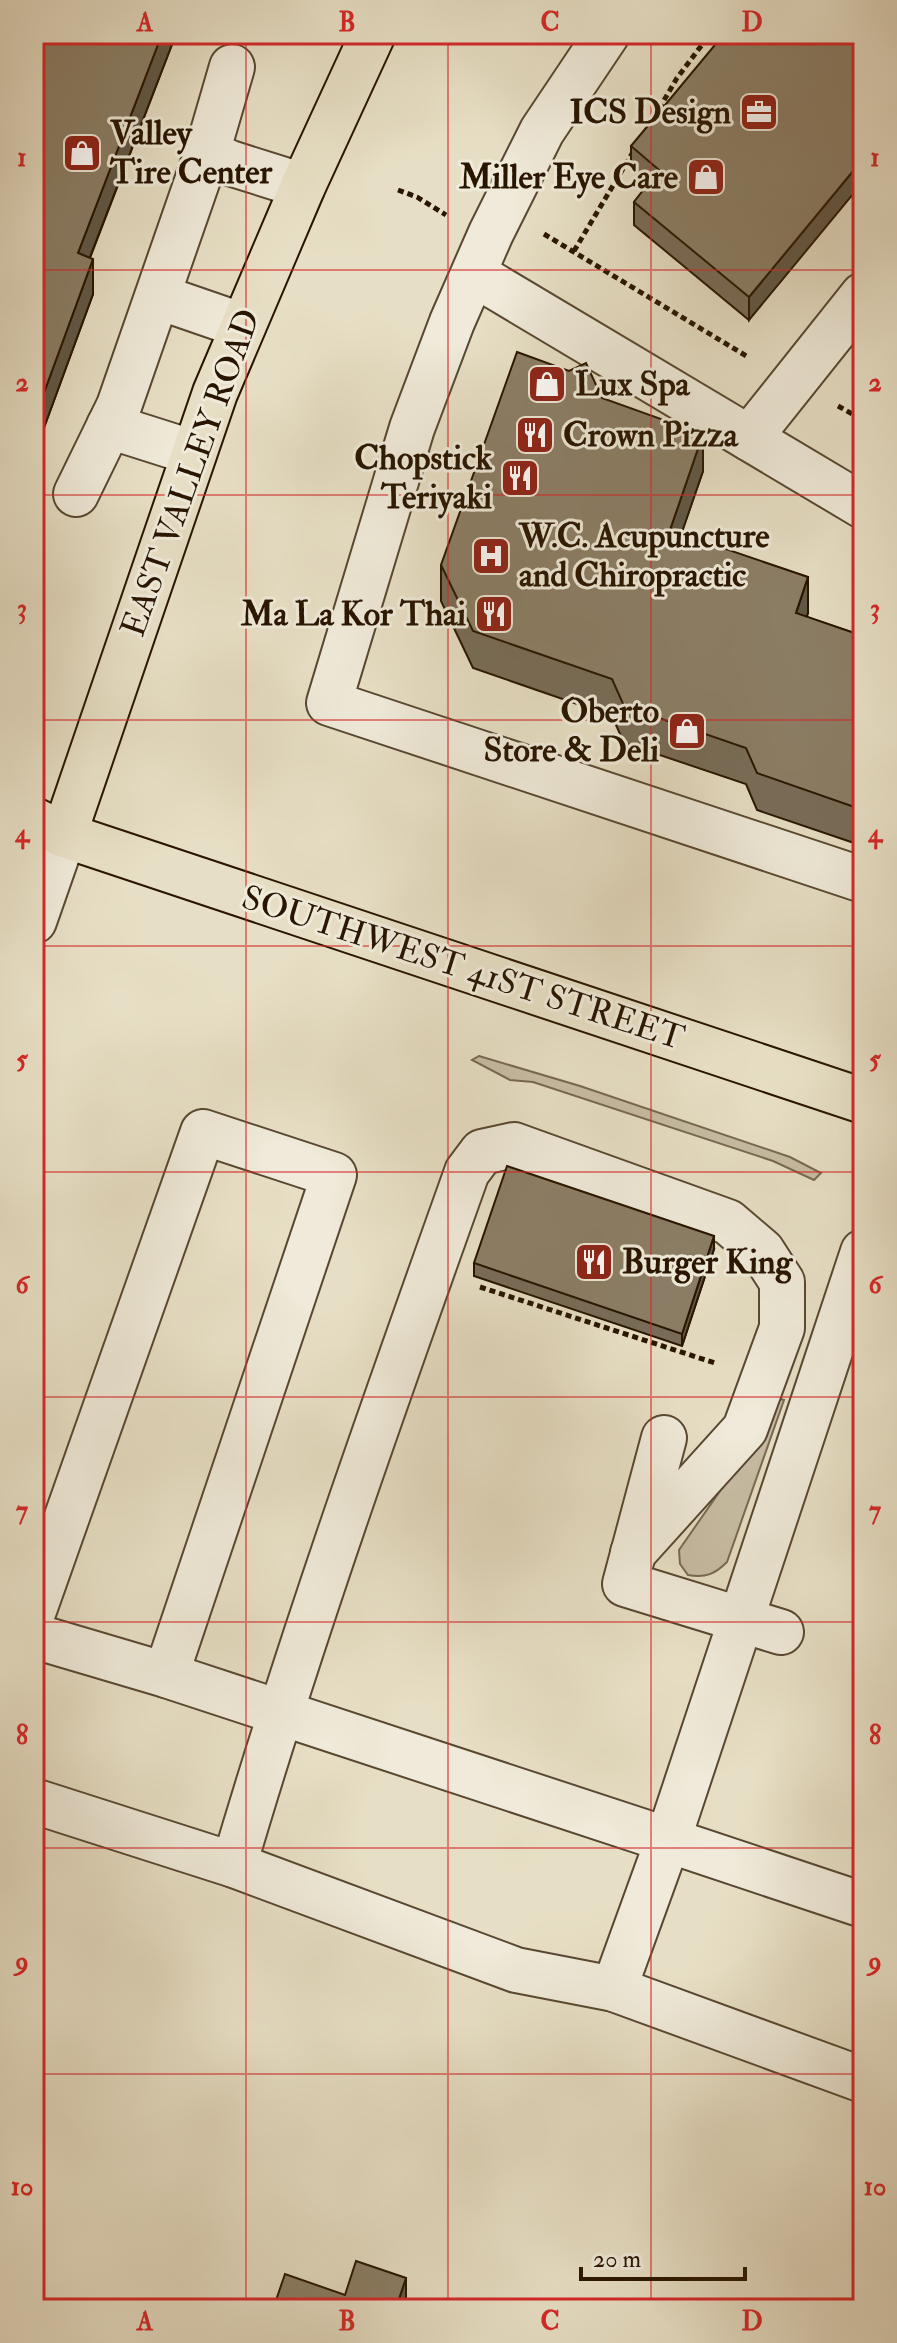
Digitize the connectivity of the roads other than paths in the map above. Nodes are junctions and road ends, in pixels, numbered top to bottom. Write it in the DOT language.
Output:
graph roads {
  1 [pos="373,34"];
  2 [pos="607,34"];
  3 [pos="232,67"];
  4 [pos="207,153"];
  5 [pos="303,186"];
  6 [pos="474,274"];
  7 [pos="863,295"];
  8 [pos="159,297"];
  9 [pos="243,326"];
  10 [pos="109,426"];
  11 [pos="749,438"];
  12 [pos="194,453"];
  13 [pos="76,494"];
  14 [pos="863,506"];
  15 [pos="44,830"];
  16 [pos="863,880"];
  17 [pos="34,921"];
  18 [pos="863,1101"];
  19 [pos="863,1252"];
  20 [pos="664,1438"];
  21 [pos="633,1553"];
  22 [pos="34,1610"];
  23 [pos="761,1626"];
  24 [pos="34,1636"];
  25 [pos="166,1675"];
  26 [pos="279,1711"];
  27 [pos="34,1801"];
  28 [pos="668,1840"];
  29 [pos="234,1865"];
  30 [pos="863,1905"];
  31 [pos="614,1989"];
  32 [pos="863,2080"];
  1 -- 5 [label="main road, EAST VALLEY ROAD"];
  2 -- 6 [label="street"];
  3 -- 4 [label="street"];
  4 -- 5 [label="street"];
  4 -- 8 [label="street"];
  5 -- 9 [label="main road, EAST VALLEY ROAD"];
  6 -- 11 [label="street"];
  6 -- 16 [label="street"];
  7 -- 11 [label="street"];
  8 -- 9 [label="street"];
  8 -- 10 [label="street"];
  9 -- 12 [label="main road, EAST VALLEY ROAD"];
  10 -- 12 [label="street"];
  10 -- 13 [label="street"];
  11 -- 14 [label="street"];
  12 -- 15 [label="main road, EAST VALLEY ROAD"];
  15 -- 17 [label="street, EAST VALLEY ROAD"];
  15 -- 18 [label="main road, SOUTHWEST 41ST STREET"];
  19 -- 23 [label="street"];
  20 -- 21 [label="street"];
  21 -- 23 [label="street"];
  21 -- 26 [label="street"];
  22 -- 25 [label="street"];
  23 -- 28 [label="street"];
  24 -- 25 [label="street"];
  25 -- 26 [label="street"];
  26 -- 28 [label="street"];
  26 -- 29 [label="street"];
  27 -- 29 [label="street"];
  28 -- 30 [label="street"];
  28 -- 31 [label="street"];
  29 -- 31 [label="street"];
  31 -- 32 [label="street"];
}
